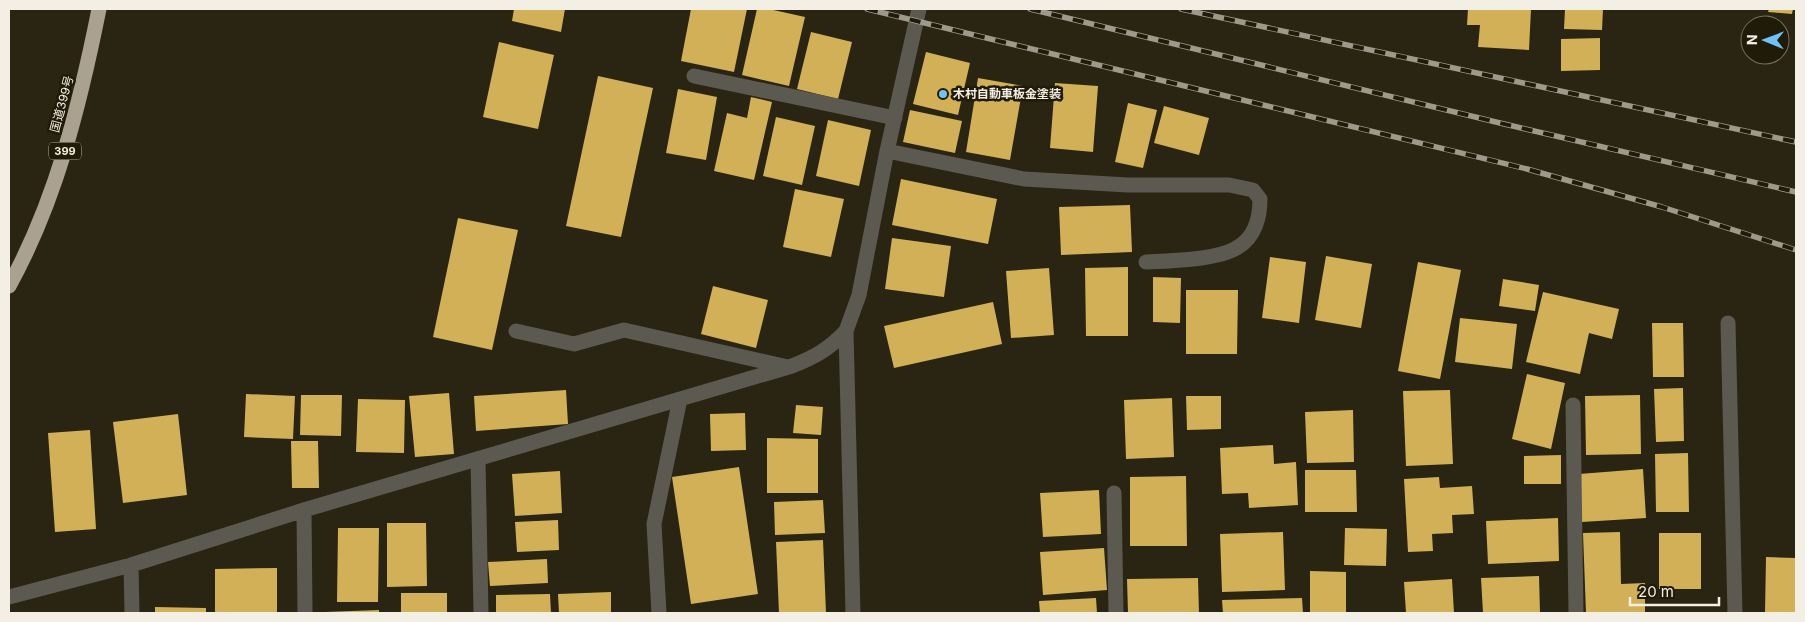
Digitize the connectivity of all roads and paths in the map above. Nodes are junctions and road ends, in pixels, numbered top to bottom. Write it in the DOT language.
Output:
graph roads {
  1 [pos="99,9"];
  2 [pos="919,9"];
  3 [pos="694,76"];
  4 [pos="894,118"];
  5 [pos="887,151"];
  6 [pos="1146,262"];
  7 [pos="9,286"];
  8 [pos="1728,323"];
  9 [pos="516,331"];
  10 [pos="846,331"];
  11 [pos="788,367"];
  12 [pos="680,399"];
  13 [pos="1573,405"];
  14 [pos="478,459"];
  15 [pos="1114,493"];
  16 [pos="304,510"];
  17 [pos="131,565"];
  18 [pos="9,598"];
  19 [pos="132,613"];
  20 [pos="305,613"];
  21 [pos="482,613"];
  22 [pos="659,613"];
  23 [pos="853,613"];
  24 [pos="1116,613"];
  25 [pos="1576,613"];
  26 [pos="1735,613"];
  1 -- 7 [label="highway, 国道399号 / 399"];
  2 -- 4 [label="street"];
  3 -- 4 [label="street"];
  4 -- 5 [label="street"];
  5 -- 6 [label="street"];
  5 -- 10 [label="street"];
  8 -- 26 [label="street"];
  9 -- 11 [label="street"];
  10 -- 11 [label="street"];
  10 -- 23 [label="street"];
  11 -- 12 [label="street"];
  12 -- 14 [label="street"];
  12 -- 22 [label="street"];
  13 -- 25 [label="street"];
  14 -- 16 [label="street"];
  14 -- 21 [label="street"];
  15 -- 24 [label="street"];
  16 -- 17 [label="street"];
  16 -- 20 [label="street"];
  17 -- 18 [label="street"];
  17 -- 19 [label="street"];
}
